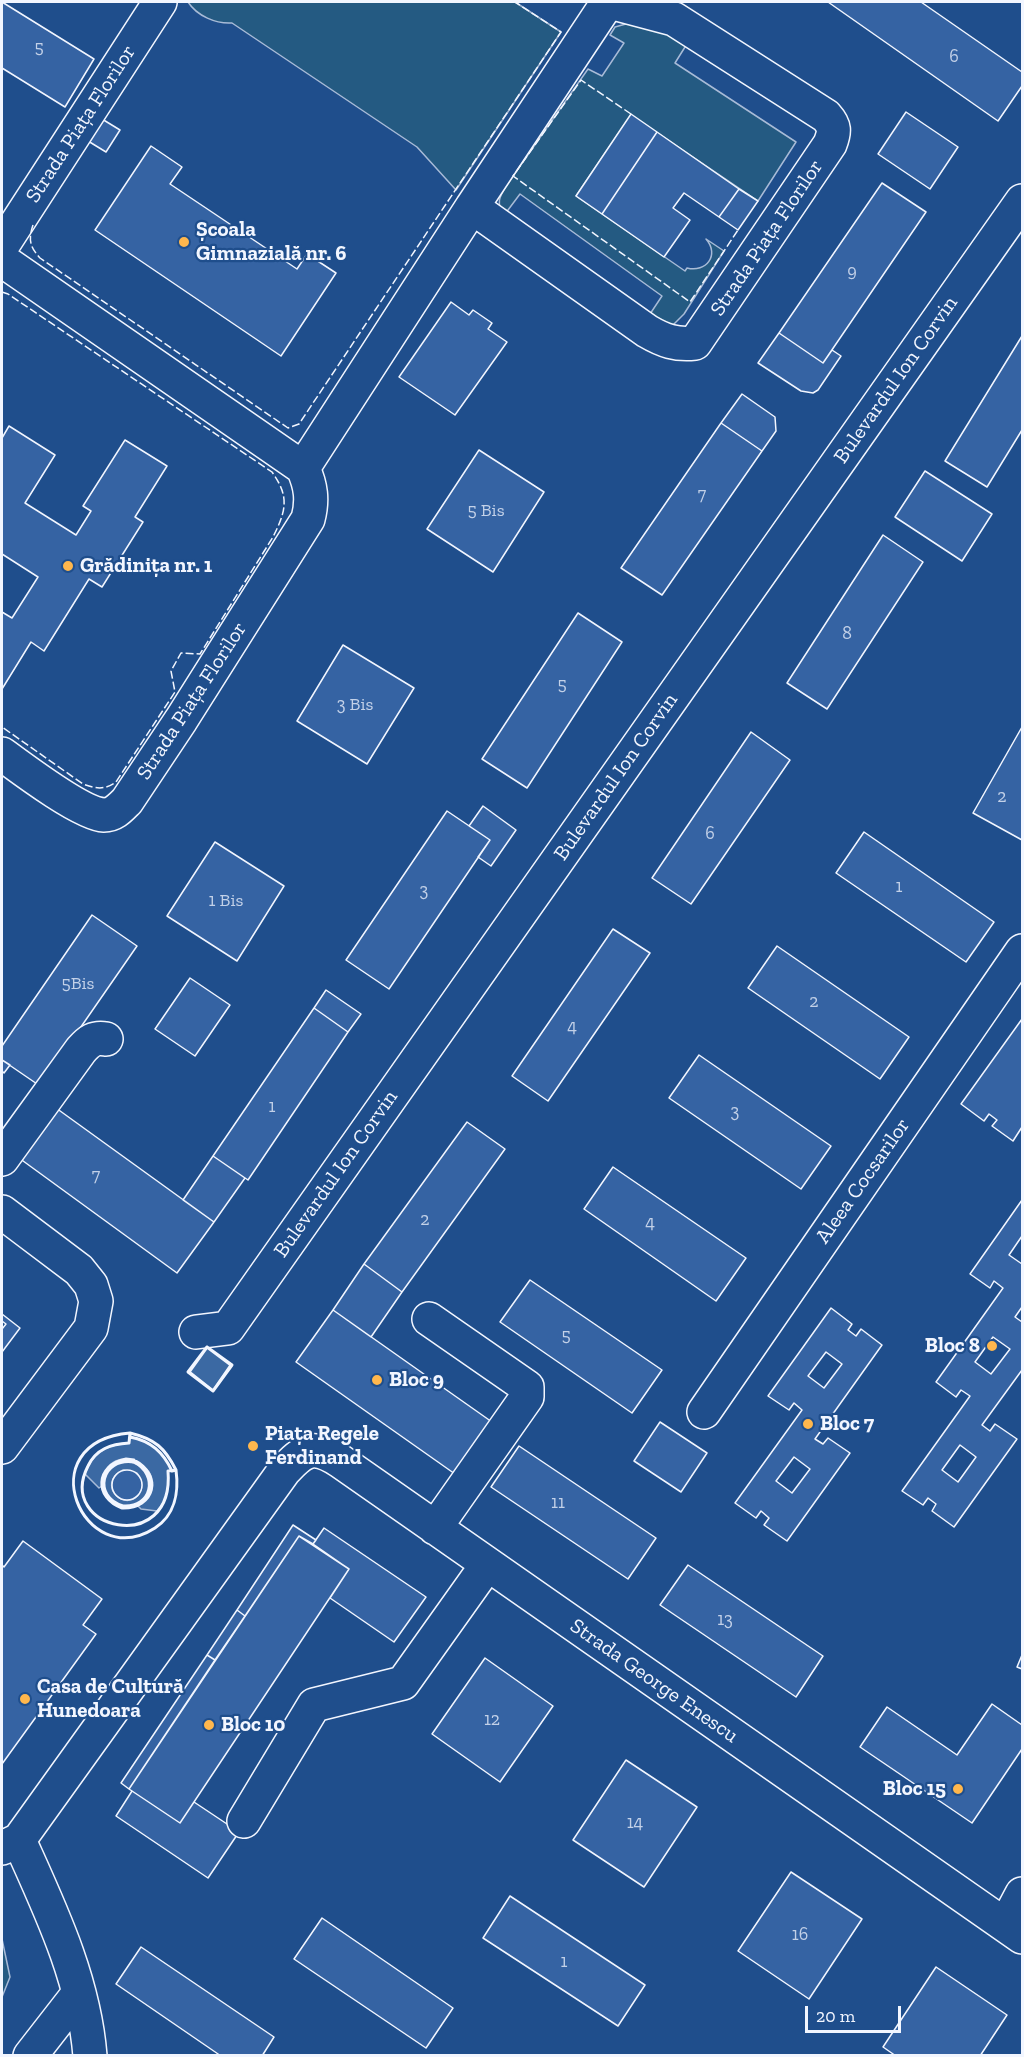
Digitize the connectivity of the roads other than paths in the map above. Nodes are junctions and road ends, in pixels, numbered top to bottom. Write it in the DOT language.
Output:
graph roads {
  1 [pos="160,2"];
  2 [pos="609,2"];
  3 [pos="1023,201"];
  4 [pos="472,207"];
  5 [pos="2,246"];
  6 [pos="2,260"];
  7 [pos="303,468"];
  8 [pos="2,754"];
  9 [pos="1023,951"];
  10 [pos="106,1039"];
  11 [pos="2,1159"];
  12 [pos="2,1212"];
  13 [pos="429,1319"];
  14 [pos="196,1332"];
  15 [pos="704,1412"];
  16 [pos="2,1447"];
  17 [pos="435,1528"];
  18 [pos="487,1565"];
  19 [pos="244,1821"];
  20 [pos="10,1844"];
  21 [pos="1023,1894"];
  22 [pos="1014,1930"];
  23 [pos="79,1993"];
  24 [pos="30,2055"];
  25 [pos="90,2055"];
  1 -- 5 [label="street, Strada Piața Florilor"];
  2 -- 4 [label="street, Strada Piața Florilor"];
  2 -- 4 [label="street, Strada Piața Florilor"];
  3 -- 14 [label="street, Bulevardul Ion Corvin"];
  4 -- 7 [label="street, Strada Piața Florilor"];
  6 -- 7 [label="street"];
  7 -- 8 [label="street, Strada Piața Florilor"];
  9 -- 15 [label="street, Aleea Cocsarilor"];
  10 -- 11 [label="street"];
  12 -- 16 [label="street"];
  13 -- 17 [label="street"];
  17 -- 18 [label="street, Strada George Enescu"];
  17 -- 20 [label="street, Strada George Enescu"];
  18 -- 19 [label="street"];
  18 -- 22 [label="street, Strada George Enescu"];
  20 -- 23 [label="street"];
  21 -- 22 [label="street"];
  23 -- 24 [label="street"];
  23 -- 25 [label="street"];
}
